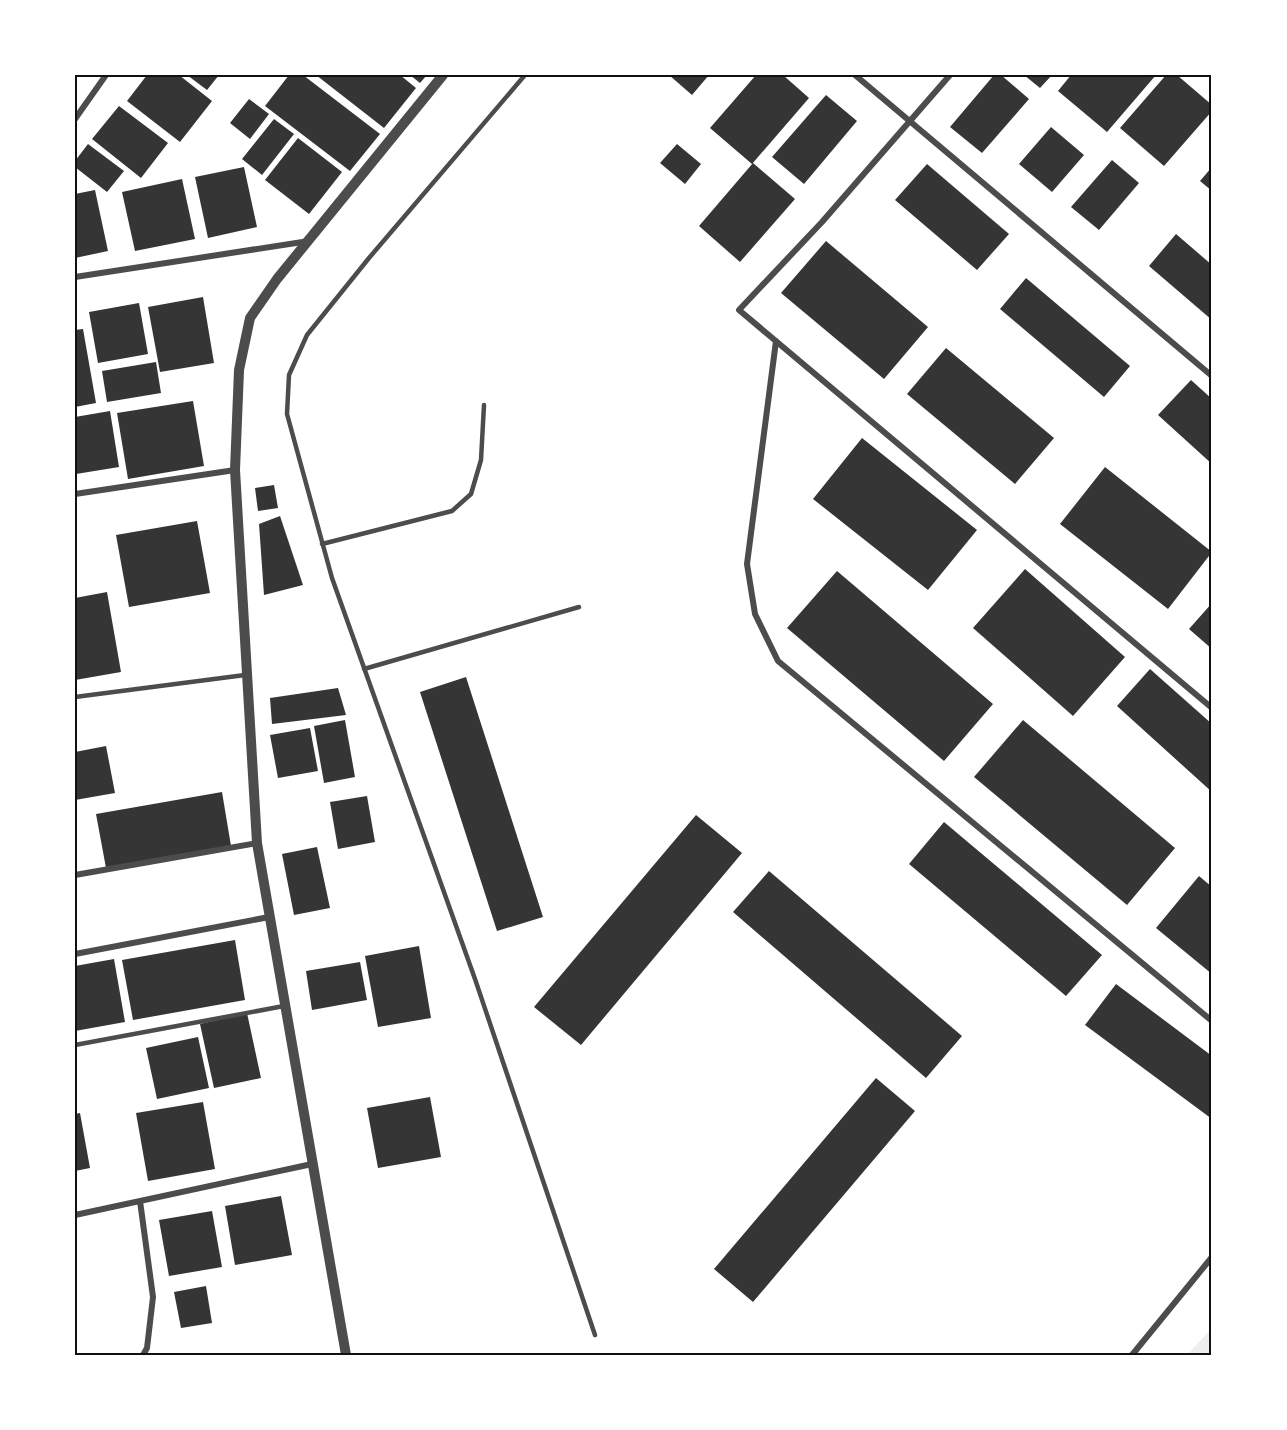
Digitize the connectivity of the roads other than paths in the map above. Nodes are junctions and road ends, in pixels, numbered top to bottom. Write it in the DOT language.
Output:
graph roads {
  1 [pos="106,75"];
  2 [pos="442,75"];
  3 [pos="525,75"];
  4 [pos="855,75"];
  5 [pos="950,75"];
  6 [pos="75,119"];
  7 [pos="910,121"];
  8 [pos="309,240"];
  9 [pos="75,277"];
  10 [pos="776,341"];
  11 [pos="1212,376"];
  12 [pos="484,405"];
  13 [pos="235,470"];
  14 [pos="75,494"];
  15 [pos="322,544"];
  16 [pos="579,607"];
  17 [pos="364,669"];
  18 [pos="248,675"];
  19 [pos="75,697"];
  20 [pos="1212,708"];
  21 [pos="257,843"];
  22 [pos="75,876"];
  23 [pos="269,917"];
  24 [pos="75,954"];
  25 [pos="284,1006"];
  26 [pos="1212,1021"];
  27 [pos="75,1045"];
  28 [pos="312,1164"];
  29 [pos="140,1201"];
  30 [pos="75,1215"];
  31 [pos="1212,1257"];
  32 [pos="596,1335"];
  33 [pos="143,1355"];
  34 [pos="346,1355"];
  35 [pos="1132,1355"];
  1 -- 6 [label="street"];
  2 -- 8 [label="street"];
  3 -- 15 [label="lane"];
  4 -- 7 [label="street"];
  5 -- 7 [label="street"];
  7 -- 10 [label="street"];
  7 -- 11 [label="street"];
  8 -- 9 [label="street"];
  8 -- 13 [label="street"];
  10 -- 20 [label="street"];
  10 -- 26 [label="street"];
  12 -- 15 [label="lane"];
  13 -- 14 [label="street"];
  13 -- 18 [label="street"];
  15 -- 17 [label="lane"];
  16 -- 17 [label="lane"];
  17 -- 32 [label="lane"];
  18 -- 19 [label="lane"];
  18 -- 21 [label="street"];
  21 -- 22 [label="street"];
  21 -- 23 [label="street"];
  23 -- 24 [label="street"];
  23 -- 25 [label="street"];
  25 -- 27 [label="lane"];
  25 -- 28 [label="street"];
  28 -- 29 [label="street"];
  28 -- 34 [label="street"];
  29 -- 30 [label="street"];
  29 -- 33 [label="street"];
  31 -- 35 [label="street"];
}
